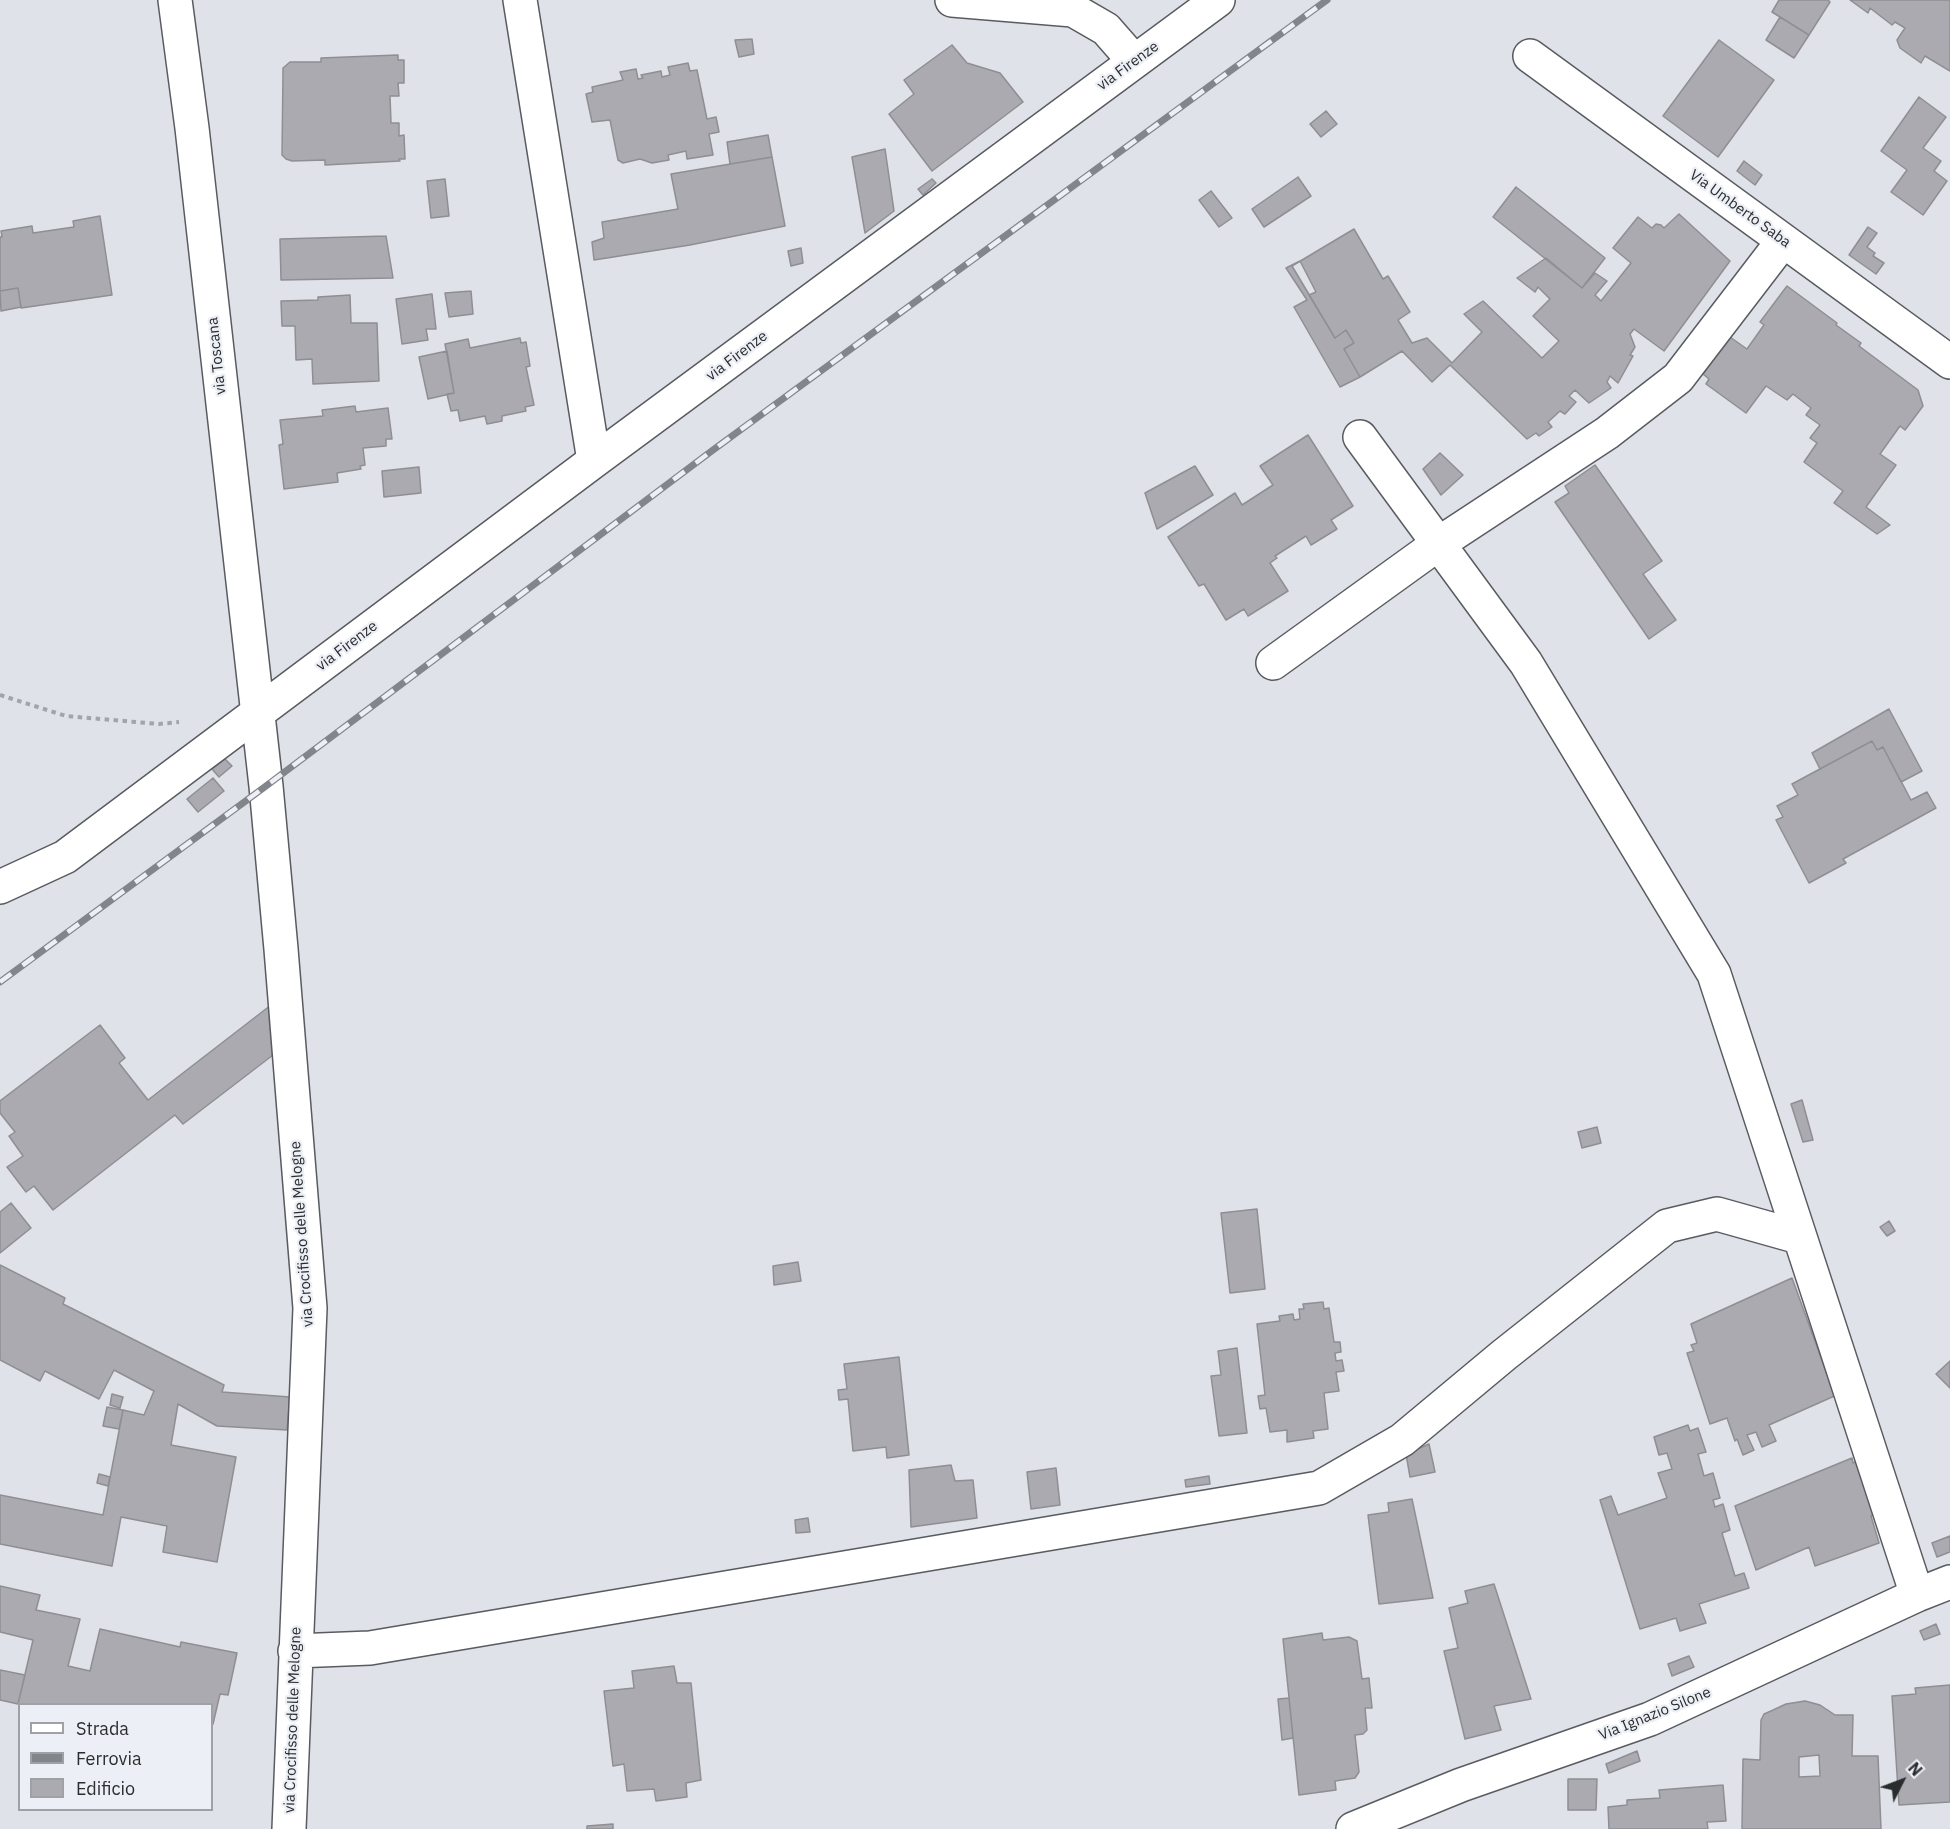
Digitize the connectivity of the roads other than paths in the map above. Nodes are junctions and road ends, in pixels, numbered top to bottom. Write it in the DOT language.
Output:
graph roads {
  1 [pos="175,0"];
  2 [pos="520,0"];
  3 [pos="952,0"];
  4 [pos="1218,0"];
  5 [pos="1530,56"];
  6 [pos="1134,61"];
  7 [pos="1783,241"];
  8 [pos="1950,362"];
  9 [pos="1360,437"];
  10 [pos="594,461"];
  11 [pos="1438,544"];
  12 [pos="1273,663"];
  13 [pos="257,713"];
  14 [pos="0,887"];
  15 [pos="1799,1237"];
  16 [pos="1950,1582"];
  17 [pos="1917,1595"];
  18 [pos="295,1650"];
  19 [pos="289,1829"];
  20 [pos="1353,1829"];
  1 -- 13 [label="street, via Toscana"];
  2 -- 10 [label="street"];
  3 -- 6 [label="street"];
  4 -- 6 [label="street, via Firenze"];
  5 -- 7 [label="street, Via Umberto Saba"];
  6 -- 10 [label="street, via Firenze"];
  7 -- 8 [label="street, Via Umberto Saba"];
  7 -- 11 [label="street"];
  9 -- 11 [label="street"];
  10 -- 13 [label="street, via Firenze"];
  11 -- 12 [label="street"];
  11 -- 15 [label="street"];
  13 -- 14 [label="street, via Firenze"];
  13 -- 18 [label="street, via Crocifisso delle Melogne"];
  15 -- 17 [label="street"];
  15 -- 18 [label="street"];
  16 -- 17 [label="street, Via Ignazio Silone"];
  17 -- 20 [label="street, Via Ignazio Silone"];
  18 -- 19 [label="street, via Crocifisso delle Melogne"];
}
